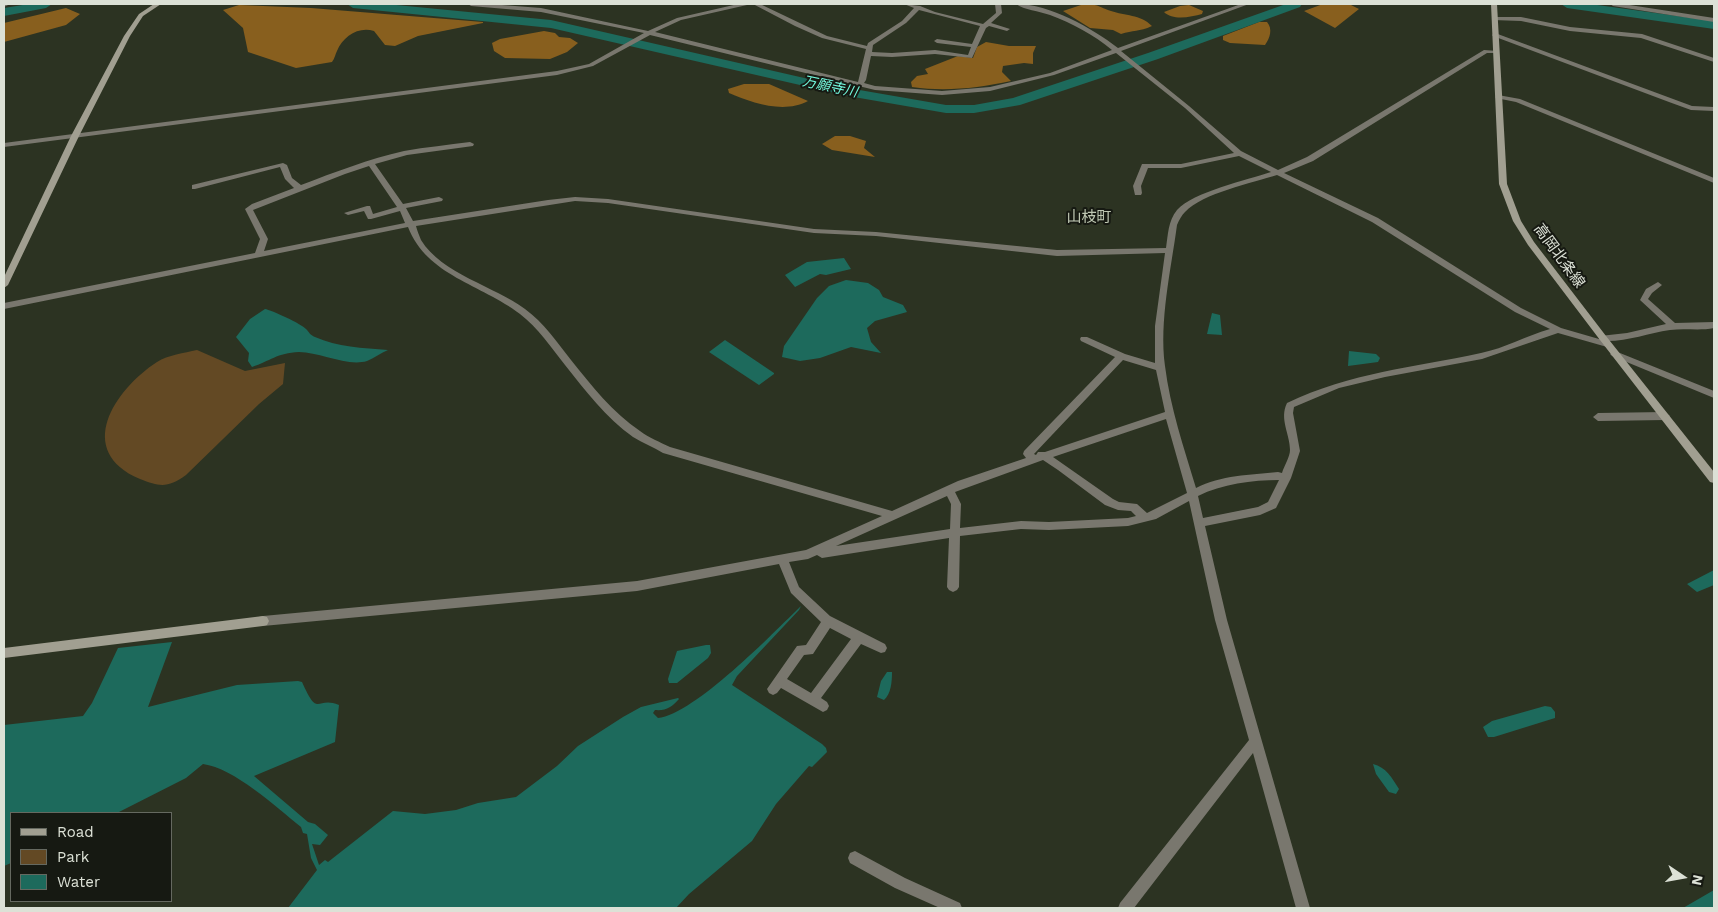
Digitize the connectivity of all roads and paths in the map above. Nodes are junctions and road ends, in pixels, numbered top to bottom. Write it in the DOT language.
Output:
graph roads {
  1 [pos="158,4"];
  2 [pos="471,4"];
  3 [pos="745,4"];
  4 [pos="756,4"];
  5 [pos="908,4"];
  6 [pos="998,4"];
  7 [pos="1019,4"];
  8 [pos="1246,4"];
  9 [pos="1494,4"];
  10 [pos="1613,4"];
  11 [pos="918,7"];
  12 [pos="1495,19"];
  13 [pos="1714,20"];
  14 [pos="987,25"];
  15 [pos="1007,29"];
  16 [pos="649,33"];
  17 [pos="1495,35"];
  18 [pos="937,41"];
  19 [pos="974,46"];
  20 [pos="869,51"];
  21 [pos="1116,51"];
  22 [pos="1496,52"];
  23 [pos="1714,60"];
  24 [pos="860,84"];
  25 [pos="1498,97"];
  26 [pos="1714,109"];
  27 [pos="75,136"];
  28 [pos="470,144"];
  29 [pos="4,145"];
  30 [pos="1240,154"];
  31 [pos="371,163"];
  32 [pos="1276,173"];
  33 [pos="1714,180"];
  34 [pos="195,187"];
  35 [pos="299,188"];
  36 [pos="1138,193"];
  37 [pos="438,199"];
  38 [pos="401,208"];
  39 [pos="348,213"];
  40 [pos="410,224"];
  41 [pos="1169,250"];
  42 [pos="259,253"];
  43 [pos="4,285"];
  44 [pos="1658,285"];
  45 [pos="4,306"];
  46 [pos="1714,325"];
  47 [pos="1673,326"];
  48 [pos="1558,330"];
  49 [pos="1084,339"];
  50 [pos="1605,341"];
  51 [pos="1615,354"];
  52 [pos="1122,356"];
  53 [pos="1161,368"];
  54 [pos="1714,395"];
  55 [pos="1170,415"];
  56 [pos="1665,416"];
  57 [pos="1598,418"];
  58 [pos="1038,457"];
  59 [pos="1286,478"];
  60 [pos="1714,479"];
  61 [pos="949,490"];
  62 [pos="1192,494"];
  63 [pos="892,516"];
  64 [pos="1146,518"];
  65 [pos="1198,523"];
  66 [pos="955,532"];
  67 [pos="818,550"];
  68 [pos="782,559"];
  69 [pos="954,587"];
  70 [pos="263,621"];
  71 [pos="828,621"];
  72 [pos="859,637"];
  73 [pos="881,648"];
  74 [pos="4,653"];
  75 [pos="1257,742"];
  76 [pos="855,858"];
  77 [pos="955,908"];
  78 [pos="1125,908"];
  79 [pos="1303,908"];
  1 -- 27 [label="main road"];
  2 -- 16 [label="street"];
  3 -- 16 [label="street"];
  4 -- 20 [label="street"];
  5 -- 11 [label="street"];
  6 -- 14 [label="street"];
  7 -- 21 [label="street"];
  8 -- 21 [label="street"];
  9 -- 12 [label="main road, 高岡北条線"];
  10 -- 13 [label="street"];
  11 -- 14 [label="street"];
  11 -- 20 [label="street"];
  12 -- 17 [label="main road, 高岡北条線"];
  12 -- 23 [label="street"];
  14 -- 15 [label="street"];
  14 -- 19 [label="street"];
  16 -- 24 [label="street"];
  16 -- 27 [label="street"];
  17 -- 22 [label="main road, 高岡北条線"];
  17 -- 26 [label="street"];
  18 -- 19 [label="street"];
  19 -- 20 [label="street"];
  20 -- 24 [label="street"];
  21 -- 24 [label="street"];
  21 -- 30 [label="street"];
  22 -- 25 [label="main road, 高岡北条線"];
  22 -- 32 [label="street"];
  25 -- 33 [label="street"];
  25 -- 50 [label="main road, 高岡北条線"];
  27 -- 29 [label="street"];
  27 -- 43 [label="main road"];
  28 -- 31 [label="street"];
  30 -- 32 [label="street"];
  30 -- 36 [label="street"];
  31 -- 35 [label="street"];
  31 -- 38 [label="street"];
  32 -- 41 [label="street"];
  32 -- 48 [label="street"];
  34 -- 35 [label="street"];
  35 -- 42 [label="street"];
  37 -- 38 [label="street"];
  38 -- 39 [label="street"];
  38 -- 40 [label="street"];
  40 -- 41 [label="street"];
  40 -- 42 [label="street"];
  40 -- 63 [label="street"];
  41 -- 53 [label="street"];
  42 -- 45 [label="street"];
  44 -- 47 [label="street"];
  46 -- 47 [label="street"];
  47 -- 50 [label="street"];
  48 -- 50 [label="street"];
  48 -- 59 [label="street"];
  49 -- 52 [label="street"];
  50 -- 51 [label="main road, 高岡北条線"];
  51 -- 54 [label="street"];
  51 -- 56 [label="main road, 高岡北条線"];
  52 -- 53 [label="street"];
  52 -- 58 [label="street"];
  53 -- 55 [label="street"];
  55 -- 58 [label="street"];
  55 -- 62 [label="street"];
  56 -- 57 [label="street"];
  56 -- 60 [label="main road, 高岡北条線"];
  58 -- 61 [label="street"];
  58 -- 64 [label="street"];
  59 -- 62 [label="street"];
  59 -- 65 [label="street"];
  61 -- 63 [label="street"];
  61 -- 66 [label="street"];
  62 -- 64 [label="street"];
  62 -- 65 [label="street"];
  63 -- 67 [label="street"];
  64 -- 66 [label="street"];
  65 -- 75 [label="street"];
  66 -- 67 [label="street"];
  66 -- 69 [label="street"];
  67 -- 68 [label="street"];
  68 -- 70 [label="street"];
  68 -- 71 [label="street"];
  70 -- 74 [label="main road"];
  71 -- 72 [label="street"];
  71 -- 72 [label="street"];
  72 -- 73 [label="street"];
  75 -- 78 [label="street"];
  75 -- 79 [label="street"];
  76 -- 77 [label="street"];
}
